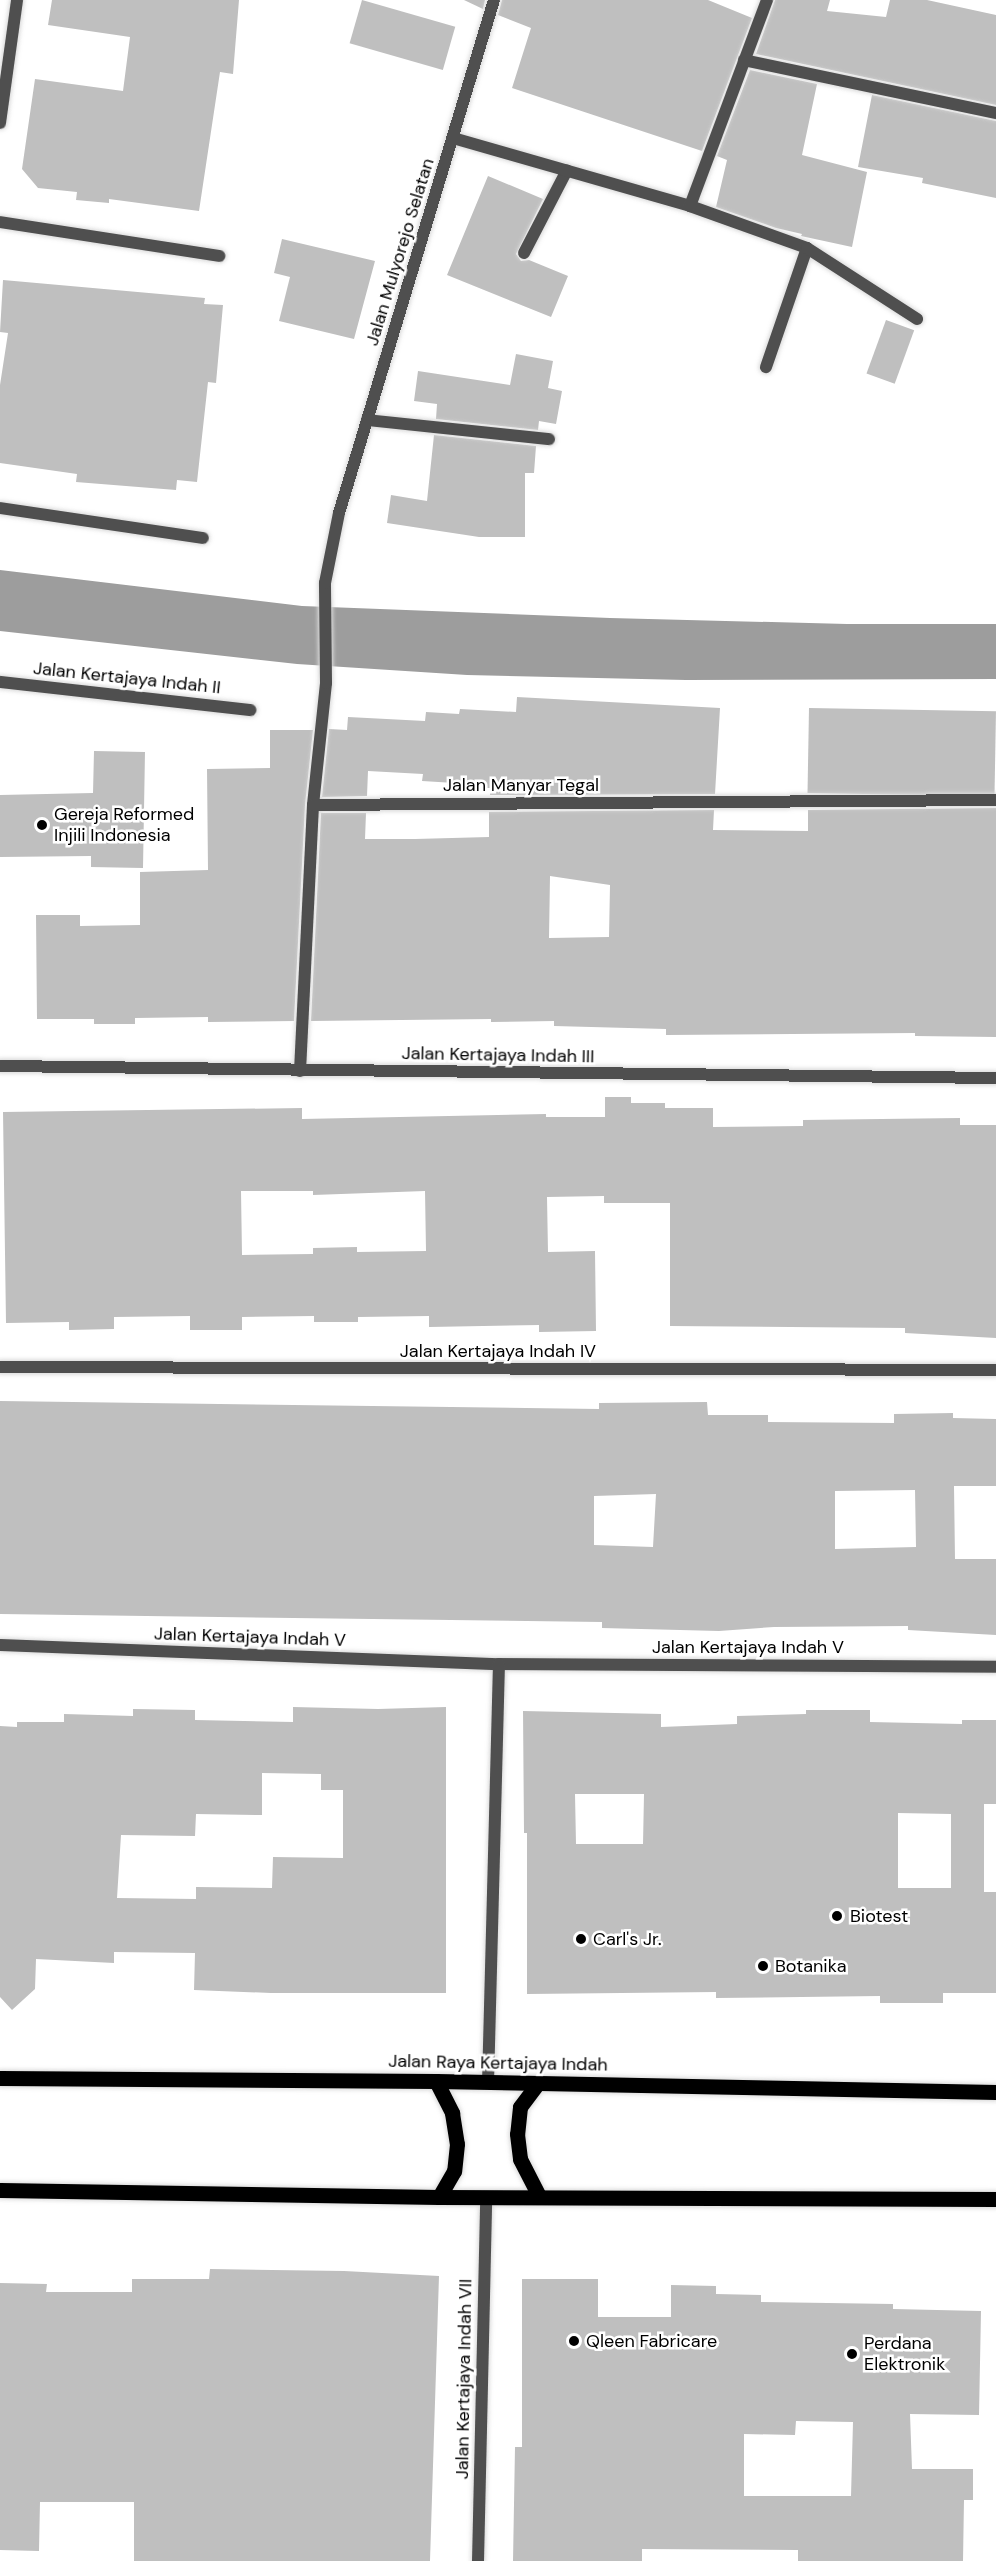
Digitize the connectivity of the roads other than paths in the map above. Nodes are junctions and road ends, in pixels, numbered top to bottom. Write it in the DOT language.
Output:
graph roads {
  1 [pos="17,0"];
  2 [pos="494,0"];
  3 [pos="767,0"];
  4 [pos="744,60"];
  5 [pos="996,113"];
  6 [pos="0,123"];
  7 [pos="453,138"];
  8 [pos="567,170"];
  9 [pos="690,206"];
  10 [pos="0,222"];
  11 [pos="807,248"];
  12 [pos="524,253"];
  13 [pos="219,256"];
  14 [pos="917,318"];
  15 [pos="766,367"];
  16 [pos="367,420"];
  17 [pos="549,439"];
  18 [pos="0,508"];
  19 [pos="203,538"];
  20 [pos="0,682"];
  21 [pos="250,710"];
  22 [pos="996,800"];
  23 [pos="313,805"];
  24 [pos="0,1066"];
  25 [pos="300,1071"];
  26 [pos="996,1078"];
  27 [pos="0,1367"];
  28 [pos="996,1370"];
  29 [pos="0,1646"];
  30 [pos="499,1664"];
  31 [pos="996,1666"];
  32 [pos="0,2078"];
  33 [pos="436,2081"];
  34 [pos="488,2083"];
  35 [pos="538,2083"];
  36 [pos="996,2092"];
  37 [pos="0,2190"];
  38 [pos="539,2196"];
  39 [pos="439,2197"];
  40 [pos="486,2197"];
  41 [pos="996,2199"];
  42 [pos="478,2561"];
  1 -- 6 [label="street"];
  2 -- 7 [label="street, Jalan Mulyorejo Selatan"];
  3 -- 4 [label="street"];
  4 -- 5 [label="street"];
  4 -- 9 [label="street"];
  7 -- 8 [label="street"];
  7 -- 16 [label="street, Jalan Mulyorejo Selatan"];
  8 -- 9 [label="street"];
  8 -- 12 [label="street"];
  9 -- 11 [label="street"];
  10 -- 13 [label="street"];
  11 -- 14 [label="street"];
  11 -- 15 [label="street"];
  16 -- 17 [label="street"];
  16 -- 23 [label="street, Jalan Mulyorejo Selatan"];
  18 -- 19 [label="street"];
  20 -- 21 [label="street, Jalan Kertajaya Indah II"];
  22 -- 23 [label="street, Jalan Manyar Tegal"];
  23 -- 25 [label="street"];
  24 -- 25 [label="street, Jalan Kertajaya Indah III"];
  25 -- 26 [label="street, Jalan Kertajaya Indah III"];
  27 -- 28 [label="street, Jalan Kertajaya Indah IV"];
  29 -- 30 [label="street, Jalan Kertajaya Indah V"];
  30 -- 31 [label="street, Jalan Kertajaya Indah V"];
  30 -- 34 [label="street"];
  32 -- 33 [label="main road, Jalan Raya Kertajaya Indah"];
  33 -- 34 [label="main road, Jalan Raya Kertajaya Indah"];
  33 -- 39 [label="main road"];
  34 -- 35 [label="main road, Jalan Raya Kertajaya Indah"];
  35 -- 36 [label="main road, Jalan Raya Kertajaya Indah"];
  35 -- 38 [label="main road"];
  37 -- 39 [label="main road"];
  38 -- 40 [label="main road"];
  38 -- 41 [label="main road"];
  39 -- 40 [label="main road"];
  40 -- 42 [label="street, Jalan Kertajaya Indah VII"];
}
